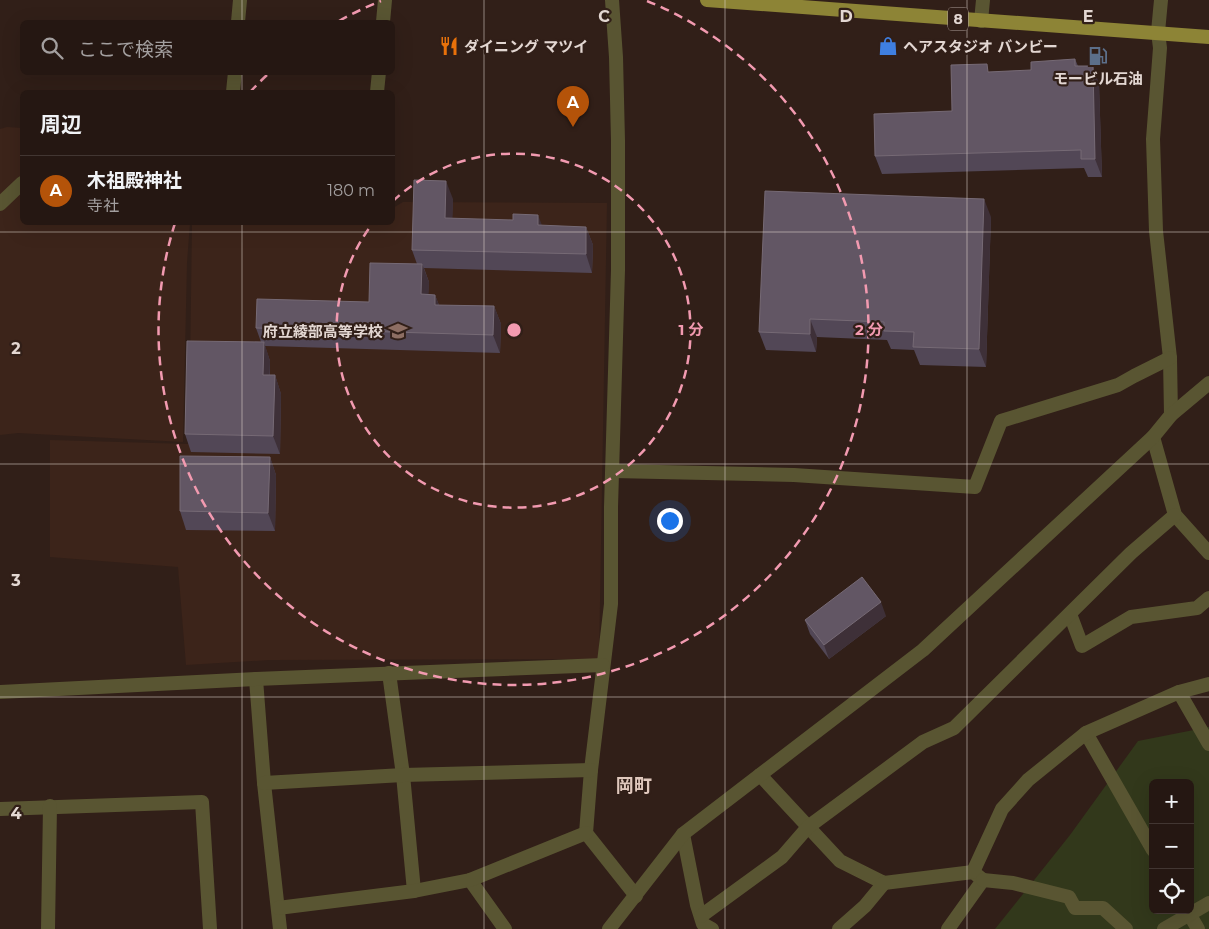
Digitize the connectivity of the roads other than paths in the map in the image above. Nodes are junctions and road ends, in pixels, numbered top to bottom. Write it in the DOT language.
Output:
graph roads {
  1 [pos="240,0"];
  2 [pos="385,0"];
  3 [pos="612,0"];
  4 [pos="707,0"];
  5 [pos="983,0"];
  6 [pos="1161,0"];
  7 [pos="238,20"];
  8 [pos="383,20"];
  9 [pos="981,21"];
  10 [pos="1158,32"];
  11 [pos="1209,37"];
  12 [pos="235,75"];
  13 [pos="379,75"];
  14 [pos="233,90"];
  15 [pos="377,90"];
  16 [pos="20,185"];
  17 [pos="0,204"];
  18 [pos="1170,358"];
  19 [pos="1209,383"];
  20 [pos="1171,415"];
  21 [pos="1153,437"];
  22 [pos="613,470"];
  23 [pos="1175,515"];
  24 [pos="1209,554"];
  25 [pos="1209,598"];
  26 [pos="1070,614"];
  27 [pos="603,665"];
  28 [pos="389,674"];
  29 [pos="256,679"];
  30 [pos="1209,684"];
  31 [pos="0,692"];
  32 [pos="1179,692"];
  33 [pos="1086,734"];
  34 [pos="1209,744"];
  35 [pos="591,770"];
  36 [pos="760,774"];
  37 [pos="404,775"];
  38 [pos="264,783"];
  39 [pos="50,806"];
  40 [pos="0,809"];
  41 [pos="808,827"];
  42 [pos="586,833"];
  43 [pos="683,834"];
  44 [pos="1149,843"];
  45 [pos="978,876"];
  46 [pos="470,880"];
  47 [pos="884,882"];
  48 [pos="414,891"];
  49 [pos="636,896"];
  50 [pos="1209,903"];
  51 [pos="278,908"];
  52 [pos="1194,909"];
  53 [pos="1185,914"];
  54 [pos="1189,914"];
  55 [pos="701,916"];
  56 [pos="48,929"];
  57 [pos="210,929"];
  58 [pos="280,929"];
  59 [pos="504,929"];
  60 [pos="609,929"];
  61 [pos="712,929"];
  62 [pos="839,929"];
  63 [pos="948,929"];
  64 [pos="1126,929"];
  65 [pos="1164,929"];
  66 [pos="1198,929"];
  1 -- 7 [label="street"];
  2 -- 8 [label="street"];
  3 -- 22 [label="street"];
  4 -- 9 [label="main road, 8"];
  5 -- 9 [label="street"];
  6 -- 10 [label="street"];
  9 -- 10 [label="main road, 8"];
  10 -- 11 [label="main road, 8"];
  10 -- 18 [label="street"];
  12 -- 14 [label="street"];
  13 -- 15 [label="street"];
  16 -- 17 [label="street"];
  18 -- 20 [label="street"];
  18 -- 22 [label="street"];
  19 -- 20 [label="street"];
  20 -- 21 [label="street"];
  21 -- 23 [label="street"];
  21 -- 36 [label="street"];
  22 -- 27 [label="street"];
  23 -- 24 [label="street"];
  23 -- 26 [label="street"];
  25 -- 26 [label="street"];
  26 -- 41 [label="street"];
  27 -- 28 [label="street"];
  27 -- 35 [label="street"];
  28 -- 29 [label="street"];
  28 -- 37 [label="street"];
  29 -- 31 [label="street"];
  29 -- 38 [label="street"];
  30 -- 32 [label="street"];
  32 -- 33 [label="street"];
  32 -- 34 [label="street"];
  33 -- 44 [label="street"];
  33 -- 45 [label="street"];
  35 -- 37 [label="street"];
  35 -- 42 [label="street"];
  36 -- 41 [label="street"];
  36 -- 43 [label="street"];
  37 -- 38 [label="street"];
  37 -- 48 [label="street"];
  38 -- 51 [label="street"];
  39 -- 40 [label="street"];
  39 -- 56 [label="street"];
  39 -- 57 [label="street"];
  41 -- 47 [label="street"];
  41 -- 55 [label="street"];
  42 -- 46 [label="street"];
  42 -- 49 [label="street"];
  43 -- 49 [label="street"];
  43 -- 55 [label="street"];
  45 -- 47 [label="street"];
  45 -- 63 [label="street"];
  45 -- 64 [label="street"];
  46 -- 48 [label="street"];
  46 -- 59 [label="street"];
  47 -- 62 [label="street"];
  48 -- 51 [label="street"];
  49 -- 60 [label="street"];
  50 -- 52 [label="street"];
  51 -- 58 [label="street"];
  53 -- 65 [label="street"];
  54 -- 66 [label="street"];
  55 -- 61 [label="street"];
}
